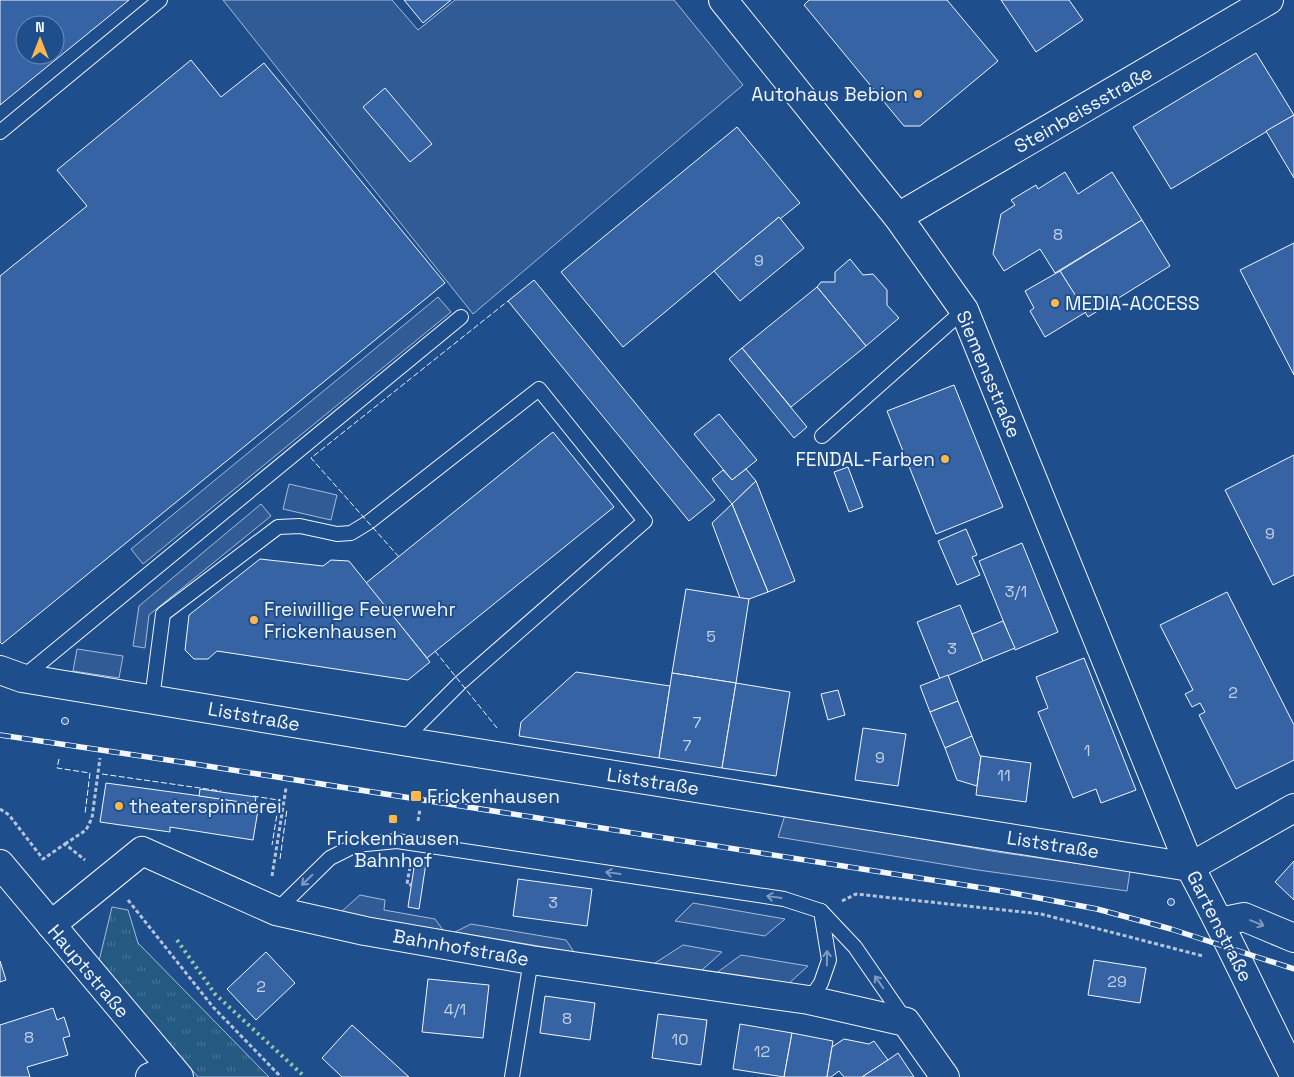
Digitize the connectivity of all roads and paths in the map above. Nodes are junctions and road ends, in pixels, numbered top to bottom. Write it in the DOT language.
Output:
graph roads {
  1 [pos="160,0"];
  2 [pos="723,0"];
  3 [pos="1269,0"];
  4 [pos="0,132"];
  5 [pos="898,217"];
  6 [pos="964,310"];
  7 [pos="462,317"];
  8 [pos="822,436"];
  9 [pos="11,674"];
  10 [pos="152,699"];
  11 [pos="402,741"];
  12 [pos="100,758"];
  13 [pos="1153,774"];
  14 [pos="286,788"];
  15 [pos="0,808"];
  16 [pos="1294,808"];
  17 [pos="65,844"];
  18 [pos="274,861"];
  19 [pos="1190,867"];
  20 [pos="2,871"];
  21 [pos="108,877"];
  22 [pos="276,911"];
  23 [pos="820,911"];
  24 [pos="1220,922"];
  25 [pos="51,925"];
  26 [pos="1294,938"];
  27 [pos="531,960"];
  28 [pos="1240,966"];
  29 [pos="809,1000"];
  30 [pos="906,1022"];
  31 [pos="167,1074"];
  32 [pos="1294,1075"];
  33 [pos="281,1077"];
  34 [pos="512,1077"];
  35 [pos="945,1077"];
  1 -- 4 [label="lane"];
  2 -- 5 [label="street, Siemensstraße"];
  3 -- 5 [label="street, Steinbeissstraße"];
  5 -- 6 [label="street, Siemensstraße"];
  6 -- 8 [label="lane"];
  6 -- 13 [label="street, Siemensstraße"];
  7 -- 9 [label="lane"];
  9 -- 10 [label="street, Liststraße"];
  10 -- 11 [label="street, Liststraße"];
  10 -- 11 [label="lane"];
  11 -- 19 [label="street, Liststraße"];
  12 -- 17 [label="path"];
  13 -- 19 [label="street, Gartenstraße"];
  14 -- 18 [label="path"];
  15 -- 17 [label="path"];
  16 -- 19 [label="street"];
  17 -- 21 [label="path"];
  19 -- 24 [label="street, Gartenstraße"];
  20 -- 25 [label="street, Hauptstraße"];
  21 -- 22 [label="street, Bahnhofstraße"];
  21 -- 25 [label="street, Bahnhofstraße"];
  21 -- 33 [label="path"];
  23 -- 22 [label="lane, one-way"];
  22 -- 27 [label="street, Bahnhofstraße"];
  23 -- 28 [label="path"];
  29 -- 23 [label="lane, one-way"];
  30 -- 23 [label="lane, one-way"];
  24 -- 26 [label="street, one-way"];
  24 -- 28 [label="street, Gartenstraße"];
  25 -- 31 [label="street, Hauptstraße"];
  27 -- 29 [label="street, Bahnhofstraße"];
  27 -- 34 [label="lane"];
  28 -- 32 [label="street, Gartenstraße"];
  29 -- 30 [label="street, Bahnhofstraße"];
  30 -- 35 [label="street"];
}
